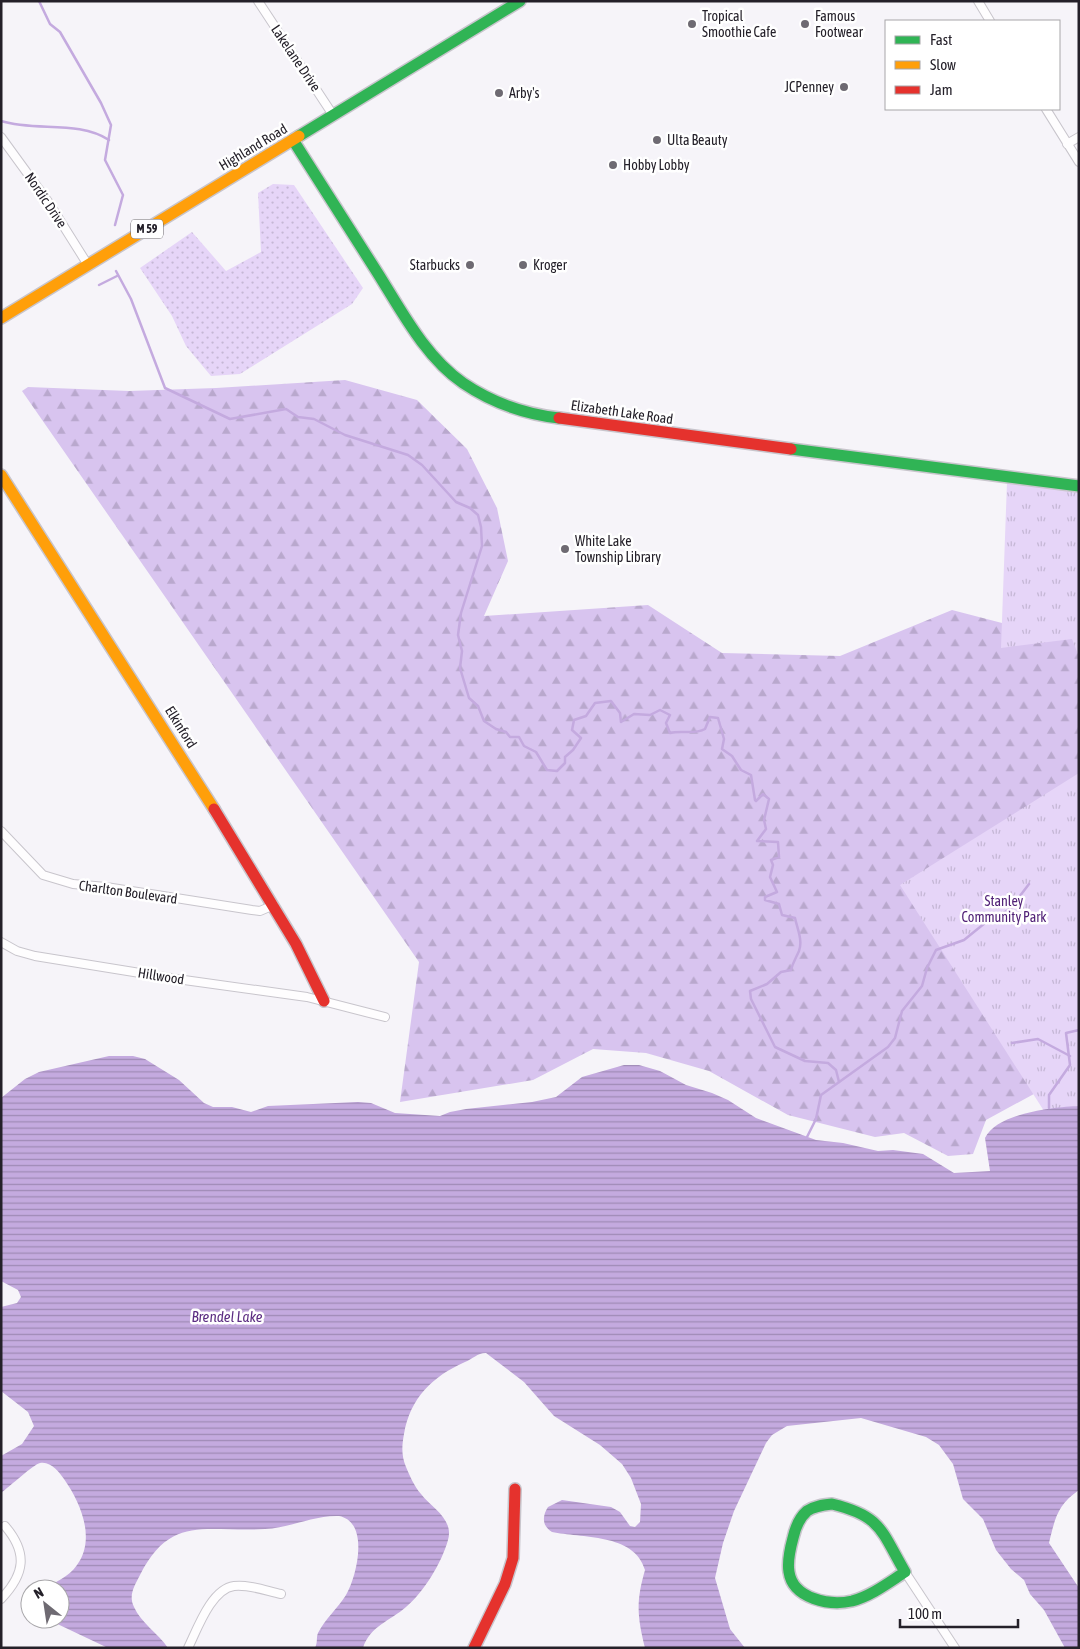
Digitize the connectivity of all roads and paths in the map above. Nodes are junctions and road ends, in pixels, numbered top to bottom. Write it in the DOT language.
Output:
graph roads {
  1 [pos="258,1"];
  2 [pos="520,1"];
  3 [pos="978,1"];
  4 [pos="989,20"];
  5 [pos="1047,110"];
  6 [pos="333,115"];
  7 [pos="1,137"];
  8 [pos="1079,137"];
  9 [pos="292,140"];
  10 [pos="1068,144"];
  11 [pos="1079,162"];
  12 [pos="88,265"];
  13 [pos="1,318"];
  14 [pos="1,475"];
  15 [pos="1079,486"];
  16 [pos="1,831"];
  17 [pos="274,905"];
  18 [pos="1,942"];
  19 [pos="324,1002"];
  20 [pos="386,1017"];
  21 [pos="515,1489"];
  22 [pos="6,1526"];
  23 [pos="905,1572"];
  24 [pos="280,1594"];
  25 [pos="1,1599"];
  26 [pos="476,1647"];
  27 [pos="188,1648"];
  28 [pos="955,1648"];
  1 -- 6 [label="street, Lakelane Drive"];
  2 -- 6 [label="main road, Highland Road / M 59"];
  3 -- 4 [label="street"];
  5 -- 10 [label="street"];
  6 -- 9 [label="main road, Highland Road / M 59"];
  7 -- 12 [label="street, Nordic Drive"];
  8 -- 10 [label="street"];
  9 -- 12 [label="main road, Highland Road / M 59"];
  9 -- 15 [label="main road, Elizabeth Lake Road"];
  10 -- 11 [label="street"];
  12 -- 13 [label="main road, Highland Road / M 59"];
  14 -- 17 [label="main road, Elkinford"];
  16 -- 17 [label="street, Charlton Boulevard"];
  17 -- 19 [label="main road, Elkinford"];
  18 -- 19 [label="street, Hillwood"];
  19 -- 20 [label="street, Hillwood"];
  21 -- 26 [label="main road"];
  22 -- 25 [label="street"];
  23 -- 23 [label="main road"];
  23 -- 28 [label="street"];
  24 -- 27 [label="street"];
}
